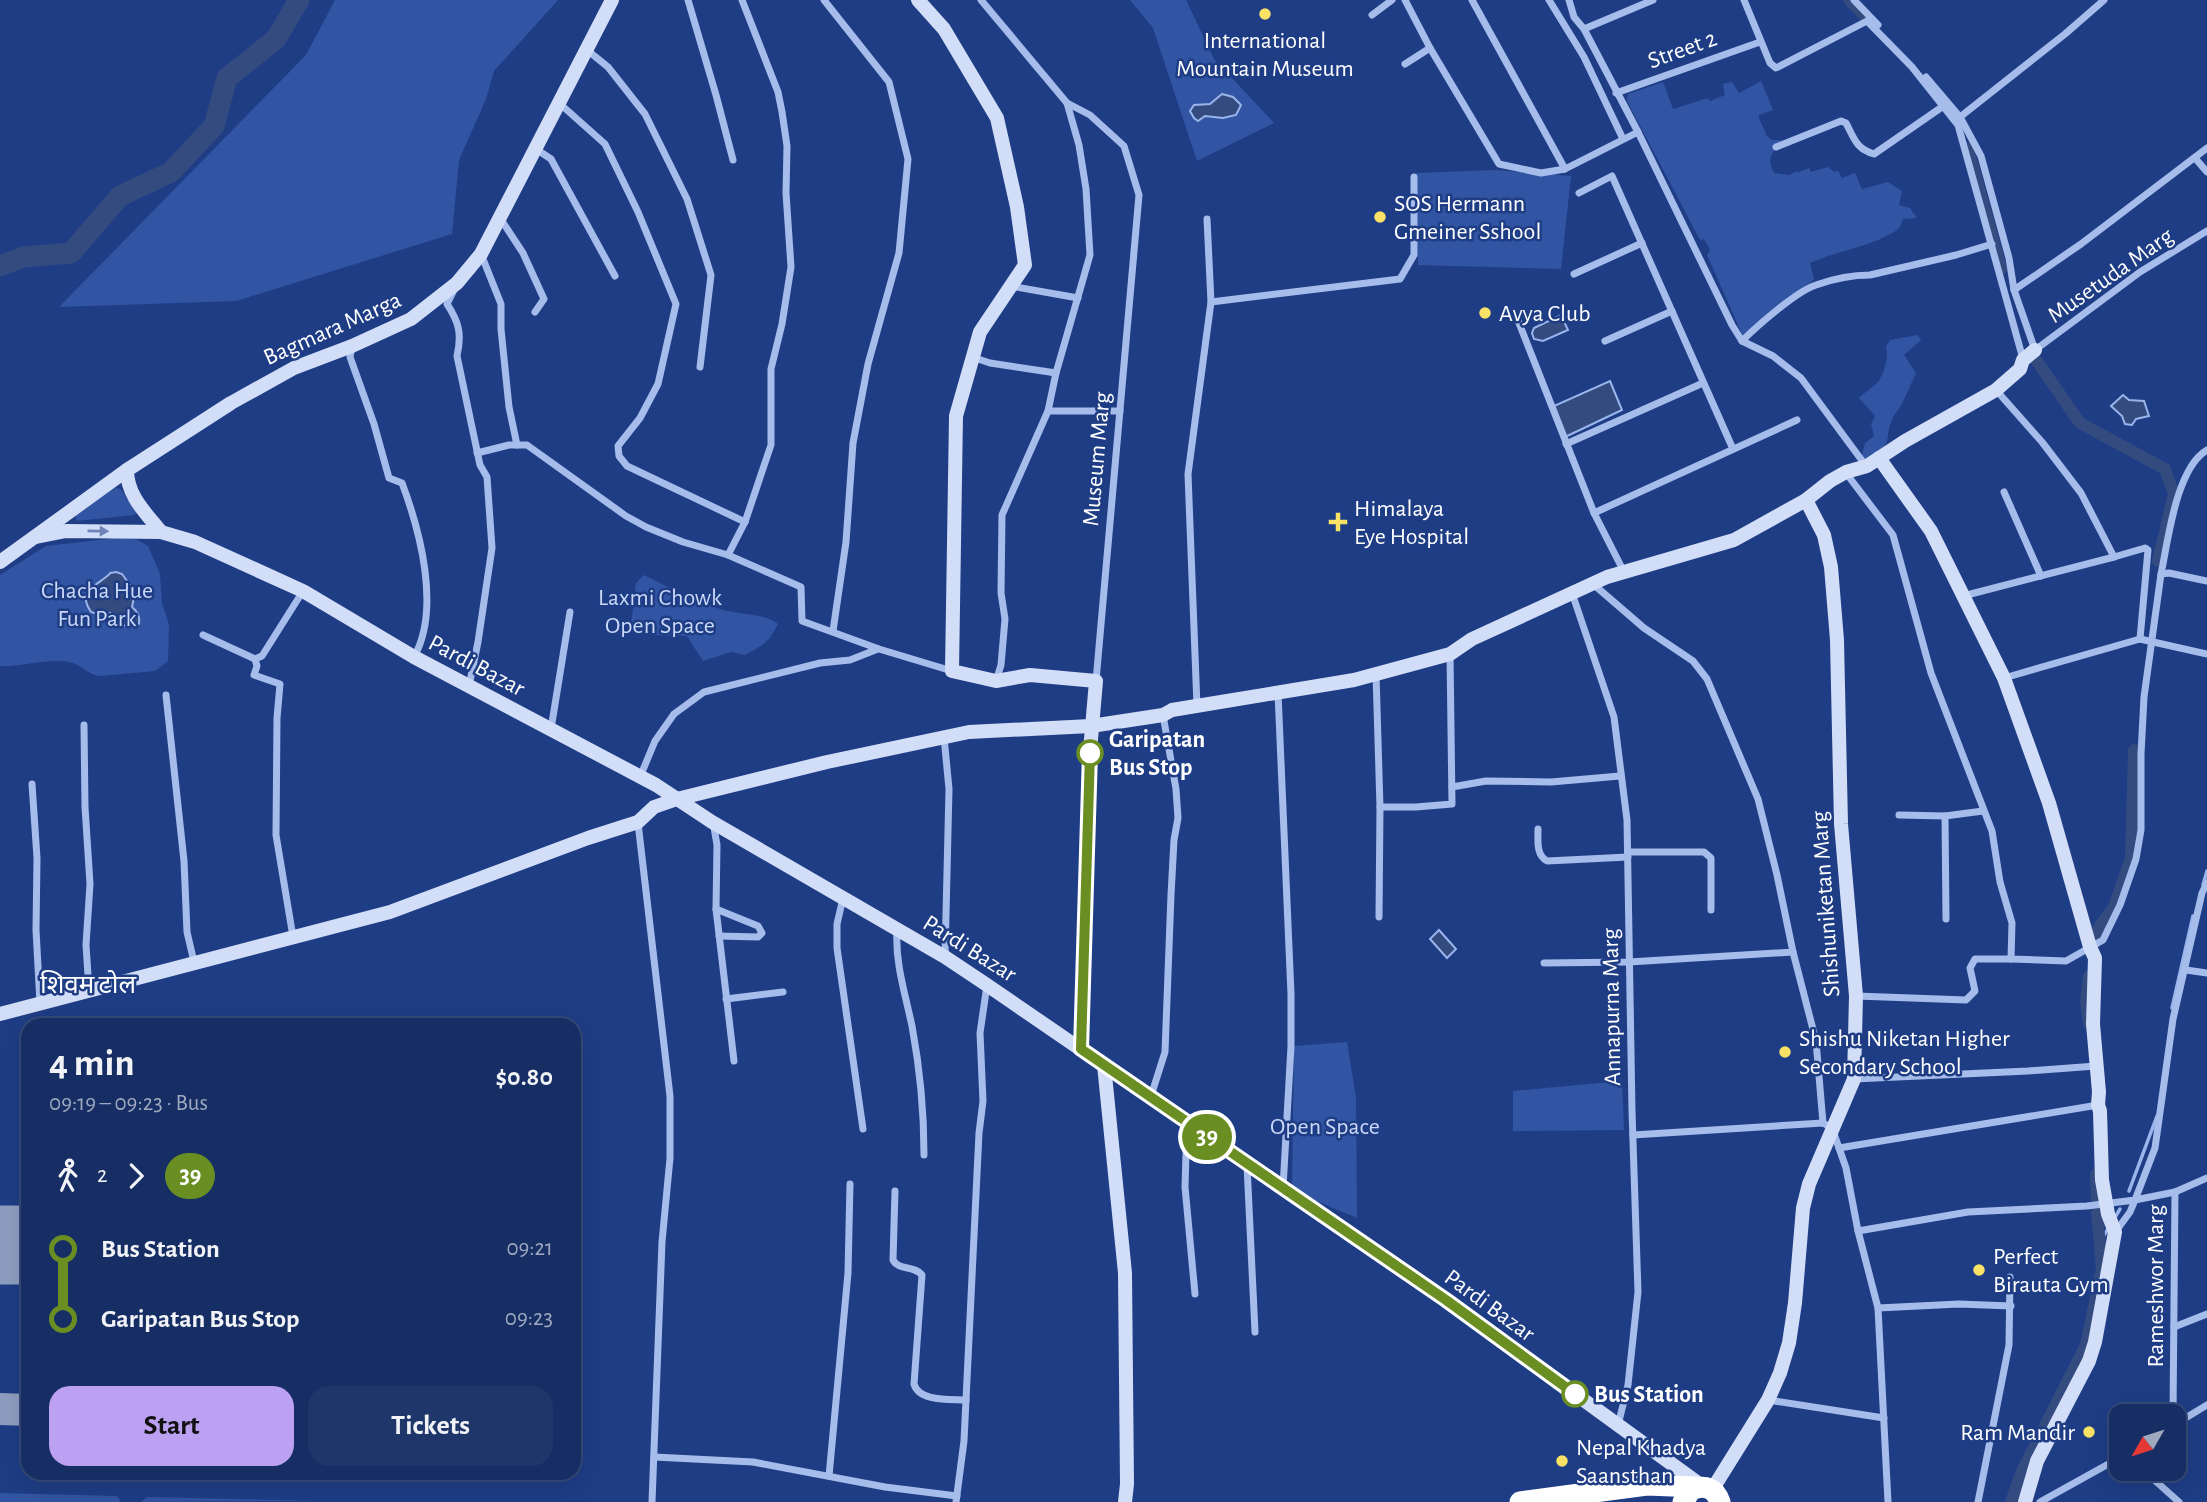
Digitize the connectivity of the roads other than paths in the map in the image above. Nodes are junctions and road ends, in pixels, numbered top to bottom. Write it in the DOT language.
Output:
graph roads {
  1 [pos="612,0"];
  2 [pos="688,0"];
  3 [pos="742,0"];
  4 [pos="824,0"];
  5 [pos="918,0"];
  6 [pos="981,0"];
  7 [pos="1392,0"];
  8 [pos="1405,0"];
  9 [pos="1472,0"];
  10 [pos="1549,0"];
  11 [pos="1569,0"];
  12 [pos="1653,0"];
  13 [pos="1744,0"];
  14 [pos="1854,0"];
  15 [pos="2104,0"];
  16 [pos="1372,15"];
  17 [pos="1584,29"];
  18 [pos="1760,41"];
  19 [pos="1430,48"];
  20 [pos="587,50"];
  21 [pos="1405,64"];
  22 [pos="1616,93"];
  23 [pos="559,103"];
  24 [pos="1067,103"];
  25 [pos="1942,107"];
  26 [pos="1960,117"];
  27 [pos="1638,132"];
  28 [pos="1623,139"];
  29 [pos="1776,147"];
  30 [pos="2207,148"];
  31 [pos="535,149"];
  32 [pos="2195,158"];
  33 [pos="733,160"];
  34 [pos="1565,169"];
  35 [pos="2207,172"];
  36 [pos="1413,177"];
  37 [pos="1579,193"];
  38 [pos="500,217"];
  39 [pos="1206,219"];
  40 [pos="2207,231"];
  41 [pos="1642,243"];
  42 [pos="1992,244"];
  43 [pos="481,254"];
  44 [pos="1574,274"];
  45 [pos="615,276"];
  46 [pos="457,283"];
  47 [pos="1010,286"];
  48 [pos="2014,290"];
  49 [pos="1078,298"];
  50 [pos="1211,302"];
  51 [pos="1672,311"];
  52 [pos="535,312"];
  53 [pos="1517,318"];
  54 [pos="1605,341"];
  55 [pos="1742,341"];
  56 [pos="352,346"];
  57 [pos="2029,355"];
  58 [pos="972,357"];
  59 [pos="699,368"];
  60 [pos="1056,373"];
  61 [pos="1703,383"];
  62 [pos="1996,390"];
  63 [pos="1048,411"];
  64 [pos="1120,411"];
  65 [pos="1797,420"];
  66 [pos="1566,444"];
  67 [pos="517,445"];
  68 [pos="1733,449"];
  69 [pos="2207,450"];
  70 [pos="477,453"];
  71 [pos="1873,462"];
  72 [pos="127,470"];
  73 [pos="1846,472"];
  74 [pos="2004,492"];
  75 [pos="1806,500"];
  76 [pos="1594,513"];
  77 [pos="745,522"];
  78 [pos="161,532"];
  79 [pos="36,537"];
  80 [pos="728,555"];
  81 [pos="2114,557"];
  82 [pos="0,562"];
  83 [pos="1624,573"];
  84 [pos="2161,575"];
  85 [pos="2041,576"];
  86 [pos="2207,581"];
  87 [pos="1593,583"];
  88 [pos="303,591"];
  89 [pos="1572,593"];
  90 [pos="1963,596"];
  91 [pos="570,612"];
  92 [pos="833,631"];
  93 [pos="203,635"];
  94 [pos="2147,641"];
  95 [pos="879,649"];
  96 [pos="1450,654"];
  97 [pos="2207,654"];
  98 [pos="414,657"];
  99 [pos="255,659"];
  100 [pos="952,671"];
  101 [pos="1376,673"];
  102 [pos="2004,678"];
  103 [pos="996,681"];
  104 [pos="1096,681"];
  105 [pos="469,686"];
  106 [pos="1278,693"];
  107 [pos="166,695"];
  108 [pos="1197,706"];
  109 [pos="1163,715"];
  110 [pos="84,725"];
  111 [pos="1091,726"];
  112 [pos="551,730"];
  113 [pos="944,737"];
  114 [pos="640,776"];
  115 [pos="1620,776"];
  116 [pos="32,784"];
  117 [pos="1452,787"];
  118 [pos="677,799"];
  119 [pos="1380,807"];
  120 [pos="1983,811"];
  121 [pos="1899,815"];
  122 [pos="1945,816"];
  123 [pos="638,822"];
  124 [pos="712,822"];
  125 [pos="1538,829"];
  126 [pos="1628,855"];
  127 [pos="2207,883"];
  128 [pos="843,897"];
  129 [pos="716,909"];
  130 [pos="1711,910"];
  131 [pos="1379,916"];
  132 [pos="1946,919"];
  133 [pos="897,929"];
  134 [pos="719,936"];
  135 [pos="293,937"];
  136 [pos="2090,947"];
  137 [pos="1793,952"];
  138 [pos="945,957"];
  139 [pos="2011,959"];
  140 [pos="1629,961"];
  141 [pos="195,963"];
  142 [pos="1544,963"];
  143 [pos="2186,970"];
  144 [pos="2207,974"];
  145 [pos="987,985"];
  146 [pos="89,991"];
  147 [pos="783,992"];
  148 [pos="1856,996"];
  149 [pos="726,999"];
  150 [pos="0,1003"];
  151 [pos="40,1003"];
  152 [pos="0,1014"];
  153 [pos="1081,1049"];
  154 [pos="734,1061"];
  155 [pos="1104,1065"];
  156 [pos="2096,1066"];
  157 [pos="1854,1079"];
  158 [pos="1150,1097"];
  159 [pos="2098,1105"];
  160 [pos="1828,1126"];
  161 [pos="1194,1127"];
  162 [pos="863,1129"];
  163 [pos="1633,1135"];
  164 [pos="1839,1148"];
  165 [pos="924,1155"];
  166 [pos="1247,1165"];
  167 [pos="2207,1178"];
  168 [pos="850,1184"];
  169 [pos="1283,1189"];
  170 [pos="895,1191"];
  171 [pos="2175,1192"];
  172 [pos="2135,1200"];
  173 [pos="2111,1219"];
  174 [pos="1858,1231"];
  175 [pos="2010,1277"];
  176 [pos="1195,1294"];
  177 [pos="2011,1306"];
  178 [pos="1878,1308"];
  179 [pos="2207,1314"];
  180 [pos="2174,1327"];
  181 [pos="1255,1332"];
  182 [pos="966,1400"];
  183 [pos="1768,1400"];
  184 [pos="2173,1404"];
  185 [pos="2207,1405"];
  186 [pos="1884,1418"];
  187 [pos="2186,1418"];
  188 [pos="1618,1426"];
  189 [pos="654,1457"];
  190 [pos="2109,1464"];
  191 [pos="829,1476"];
  192 [pos="2156,1481"];
  193 [pos="1604,1491"];
  194 [pos="1708,1494"];
  195 [pos="956,1499"];
  196 [pos="652,1502"];
  197 [pos="1125,1502"];
  198 [pos="1520,1502"];
  199 [pos="1637,1502"];
  200 [pos="1888,1502"];
  201 [pos="1978,1502"];
  202 [pos="2025,1502"];
  203 [pos="2040,1502"];
  204 [pos="2179,1502"];
  1 -- 20 [label="main road, Bagmara Marga"];
  2 -- 33 [label="street"];
  3 -- 77 [label="street"];
  4 -- 92 [label="street"];
  5 -- 47 [label="main road"];
  6 -- 24 [label="street"];
  7 -- 16 [label="street"];
  8 -- 19 [label="street"];
  9 -- 34 [label="street"];
  10 -- 28 [label="street"];
  11 -- 17 [label="street"];
  12 -- 17 [label="street"];
  13 -- 18 [label="street"];
  14 -- 26 [label="street"];
  15 -- 26 [label="street"];
  17 -- 22 [label="street"];
  18 -- 22 [label="street, Street 2"];
  18 -- 25 [label="street"];
  19 -- 21 [label="street"];
  19 -- 34 [label="street"];
  20 -- 23 [label="main road, Bagmara Marga"];
  20 -- 59 [label="street"];
  22 -- 27 [label="street"];
  23 -- 31 [label="main road, Bagmara Marga"];
  23 -- 77 [label="street"];
  24 -- 49 [label="street"];
  24 -- 64 [label="street, Museum Marg"];
  25 -- 29 [label="street"];
  25 -- 42 [label="street"];
  26 -- 48 [label="street"];
  27 -- 28 [label="street"];
  27 -- 55 [label="street"];
  28 -- 34 [label="street"];
  30 -- 32 [label="street"];
  31 -- 38 [label="main road, Bagmara Marga"];
  31 -- 45 [label="street"];
  32 -- 35 [label="street"];
  32 -- 48 [label="street"];
  36 -- 50 [label="street"];
  37 -- 41 [label="street"];
  38 -- 43 [label="main road, Bagmara Marga"];
  38 -- 52 [label="street"];
  39 -- 50 [label="street"];
  40 -- 57 [label="street, Musetuda Marg"];
  41 -- 44 [label="street"];
  41 -- 51 [label="street"];
  42 -- 55 [label="street"];
  42 -- 57 [label="street"];
  43 -- 46 [label="main road, Bagmara Marga"];
  43 -- 67 [label="street"];
  46 -- 56 [label="main road, Bagmara Marga"];
  46 -- 70 [label="street"];
  47 -- 49 [label="street"];
  47 -- 58 [label="main road"];
  48 -- 57 [label="street"];
  49 -- 60 [label="street"];
  50 -- 108 [label="street"];
  51 -- 54 [label="street"];
  51 -- 61 [label="street"];
  53 -- 66 [label="street"];
  55 -- 71 [label="street"];
  56 -- 72 [label="main road, Bagmara Marga"];
  56 -- 98 [label="street"];
  57 -- 62 [label="main road"];
  58 -- 60 [label="street"];
  58 -- 100 [label="main road"];
  60 -- 63 [label="street"];
  61 -- 66 [label="street"];
  61 -- 68 [label="street"];
  62 -- 71 [label="main road"];
  62 -- 81 [label="street"];
  63 -- 64 [label="street"];
  63 -- 103 [label="street"];
  64 -- 104 [label="street, Museum Marg"];
  65 -- 68 [label="street"];
  66 -- 76 [label="street"];
  67 -- 70 [label="street"];
  67 -- 80 [label="street"];
  68 -- 76 [label="street"];
  69 -- 84 [label="street"];
  70 -- 105 [label="street"];
  71 -- 73 [label="main road"];
  71 -- 90 [label="main road"];
  72 -- 78 [label="main road"];
  72 -- 79 [label="main road, Bagmara Marga"];
  73 -- 75 [label="main road"];
  73 -- 120 [label="street"];
  74 -- 85 [label="street"];
  75 -- 83 [label="main road"];
  75 -- 148 [label="main road, Shishuniketan Marg"];
  76 -- 83 [label="street"];
  77 -- 80 [label="street"];
  79 -- 78 [label="main road, Pardi Bazar, one-way"];
  78 -- 88 [label="main road, Pardi Bazar"];
  79 -- 82 [label="main road, Bagmara Marga"];
  80 -- 92 [label="street"];
  81 -- 85 [label="street"];
  81 -- 94 [label="street"];
  83 -- 87 [label="main road"];
  84 -- 86 [label="street"];
  84 -- 94 [label="street"];
  85 -- 90 [label="street"];
  87 -- 89 [label="main road"];
  87 -- 137 [label="street"];
  88 -- 98 [label="main road, Pardi Bazar"];
  88 -- 99 [label="street"];
  89 -- 96 [label="main road"];
  89 -- 115 [label="street, Annapurna Marg"];
  90 -- 102 [label="main road"];
  91 -- 112 [label="street"];
  92 -- 95 [label="street"];
  93 -- 99 [label="street"];
  94 -- 97 [label="street"];
  94 -- 102 [label="street"];
  94 -- 136 [label="street"];
  95 -- 100 [label="street"];
  95 -- 114 [label="street"];
  96 -- 101 [label="main road"];
  96 -- 117 [label="street"];
  98 -- 105 [label="main road, Pardi Bazar"];
  99 -- 135 [label="street"];
  100 -- 103 [label="main road"];
  101 -- 106 [label="main road"];
  101 -- 119 [label="street"];
  102 -- 136 [label="main road"];
  103 -- 104 [label="main road"];
  104 -- 111 [label="main road"];
  105 -- 112 [label="main road, Pardi Bazar"];
  106 -- 108 [label="main road"];
  106 -- 169 [label="street"];
  107 -- 141 [label="street"];
  108 -- 109 [label="main road"];
  109 -- 111 [label="main road"];
  109 -- 158 [label="street"];
  110 -- 146 [label="street"];
  111 -- 113 [label="main road"];
  111 -- 153 [label="main road"];
  112 -- 114 [label="main road, Pardi Bazar"];
  113 -- 118 [label="main road"];
  113 -- 138 [label="street"];
  114 -- 118 [label="main road, Pardi Bazar"];
  115 -- 117 [label="street"];
  115 -- 126 [label="street, Annapurna Marg"];
  116 -- 151 [label="street"];
  117 -- 119 [label="street"];
  118 -- 123 [label="main road"];
  118 -- 124 [label="main road, Pardi Bazar"];
  119 -- 131 [label="street"];
  120 -- 122 [label="street"];
  120 -- 139 [label="street"];
  121 -- 122 [label="street"];
  122 -- 132 [label="street"];
  123 -- 135 [label="main road"];
  123 -- 189 [label="street"];
  124 -- 128 [label="main road, Pardi Bazar"];
  124 -- 129 [label="street"];
  125 -- 126 [label="street"];
  126 -- 130 [label="street"];
  126 -- 140 [label="street, Annapurna Marg"];
  127 -- 143 [label="street"];
  128 -- 133 [label="main road, Pardi Bazar"];
  128 -- 162 [label="street"];
  129 -- 134 [label="street"];
  129 -- 134 [label="street"];
  133 -- 138 [label="main road, Pardi Bazar"];
  133 -- 165 [label="street"];
  134 -- 149 [label="street"];
  135 -- 141 [label="main road"];
  136 -- 139 [label="street"];
  136 -- 156 [label="main road"];
  137 -- 140 [label="street"];
  137 -- 160 [label="street"];
  138 -- 145 [label="main road, Pardi Bazar"];
  139 -- 148 [label="street"];
  140 -- 142 [label="street"];
  140 -- 163 [label="street, Annapurna Marg"];
  141 -- 146 [label="main road"];
  143 -- 144 [label="street"];
  143 -- 172 [label="street"];
  145 -- 153 [label="main road, Pardi Bazar"];
  145 -- 182 [label="street"];
  146 -- 151 [label="main road"];
  147 -- 149 [label="street"];
  148 -- 157 [label="main road, Shishuniketan Marg"];
  149 -- 154 [label="street"];
  150 -- 152 [label="street"];
  151 -- 152 [label="main road"];
  153 -- 155 [label="main road, Pardi Bazar"];
  155 -- 158 [label="main road, Pardi Bazar"];
  155 -- 197 [label="main road"];
  156 -- 157 [label="street"];
  156 -- 159 [label="main road"];
  157 -- 160 [label="main road, Shishuniketan Marg"];
  158 -- 161 [label="main road, Pardi Bazar"];
  159 -- 164 [label="street"];
  159 -- 173 [label="main road"];
  160 -- 163 [label="street"];
  160 -- 164 [label="street"];
  160 -- 183 [label="main road, Shishuniketan Marg"];
  161 -- 166 [label="main road, Pardi Bazar"];
  161 -- 176 [label="street"];
  163 -- 188 [label="street, Annapurna Marg"];
  164 -- 174 [label="street"];
  166 -- 169 [label="main road, Pardi Bazar"];
  166 -- 181 [label="street"];
  167 -- 171 [label="street, Rameshwor Marg"];
  168 -- 191 [label="street"];
  169 -- 188 [label="main road, Pardi Bazar"];
  170 -- 182 [label="street"];
  171 -- 172 [label="street"];
  171 -- 180 [label="street, Rameshwor Marg"];
  172 -- 173 [label="street"];
  172 -- 173 [label="street"];
  173 -- 174 [label="street"];
  173 -- 202 [label="main road"];
  174 -- 178 [label="street"];
  175 -- 177 [label="street"];
  177 -- 178 [label="street"];
  177 -- 201 [label="street"];
  178 -- 186 [label="street"];
  179 -- 180 [label="street"];
  180 -- 184 [label="street, Rameshwor Marg"];
  182 -- 195 [label="street"];
  183 -- 186 [label="street"];
  183 -- 194 [label="main road, Shishuniketan Marg"];
  185 -- 187 [label="street"];
  186 -- 200 [label="street"];
  188 -- 194 [label="main road, Pardi Bazar"];
  189 -- 191 [label="street"];
  189 -- 196 [label="street"];
  190 -- 203 [label="street"];
  191 -- 195 [label="street"];
  192 -- 204 [label="street"];
  193 -- 194 [label="highway"];
  193 -- 198 [label="highway"];
  193 -- 199 [label="highway"];
}
